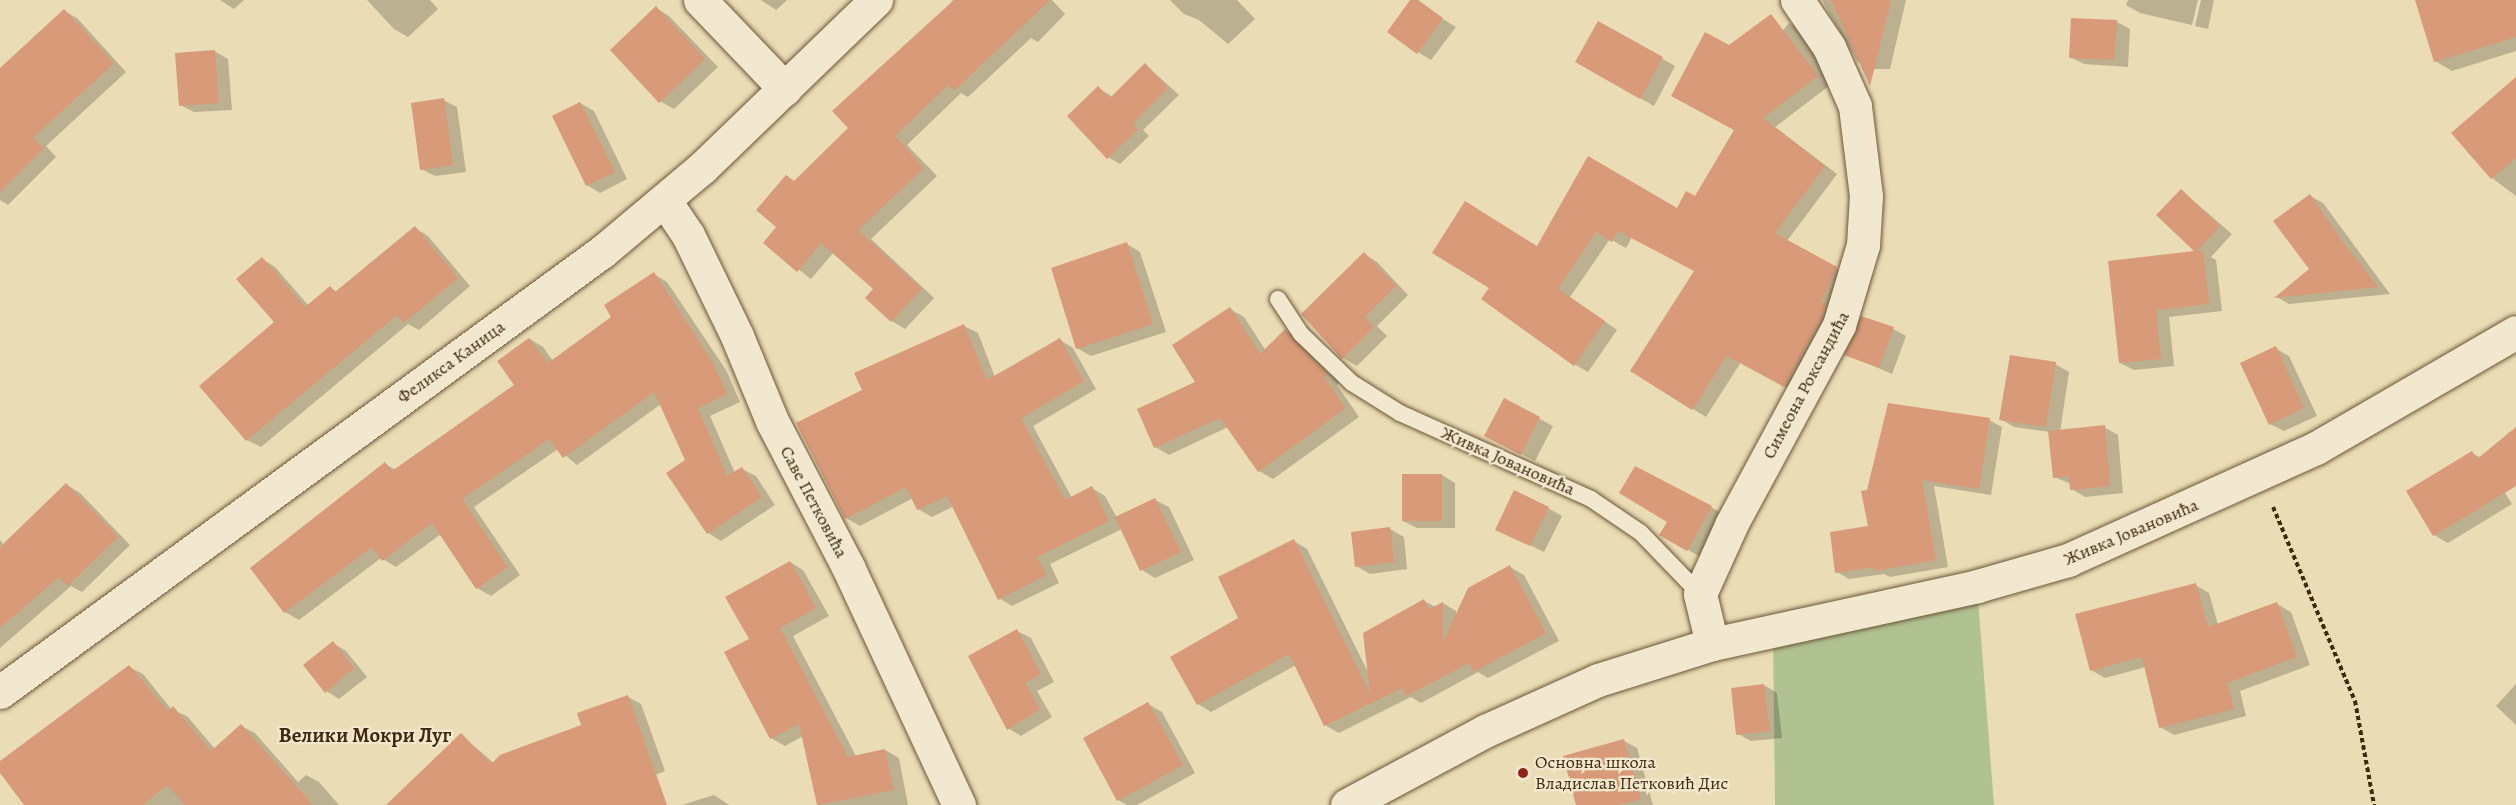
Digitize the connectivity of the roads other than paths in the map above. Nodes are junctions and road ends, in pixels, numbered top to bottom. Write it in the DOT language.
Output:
graph roads {
  1 [pos="700,0"];
  2 [pos="876,0"];
  3 [pos="1797,0"];
  4 [pos="785,89"];
  5 [pos="665,201"];
  6 [pos="1278,299"];
  7 [pos="2516,332"];
  8 [pos="1700,594"];
  9 [pos="1712,644"];
  10 [pos="0,692"];
  11 [pos="959,805"];
  12 [pos="1347,805"];
  1 -- 4 [label="street"];
  2 -- 4 [label="street, Феликса Каница"];
  3 -- 8 [label="street, Симеона Роксандића"];
  4 -- 5 [label="street, Феликса Каница"];
  5 -- 10 [label="street, Феликса Каница"];
  5 -- 11 [label="street, Саве Петковића"];
  6 -- 8 [label="lane, Живка Јовановића"];
  7 -- 9 [label="street, Живка Јовановића"];
  8 -- 9 [label="street"];
  9 -- 12 [label="street, Живка Јовановића"];
}
